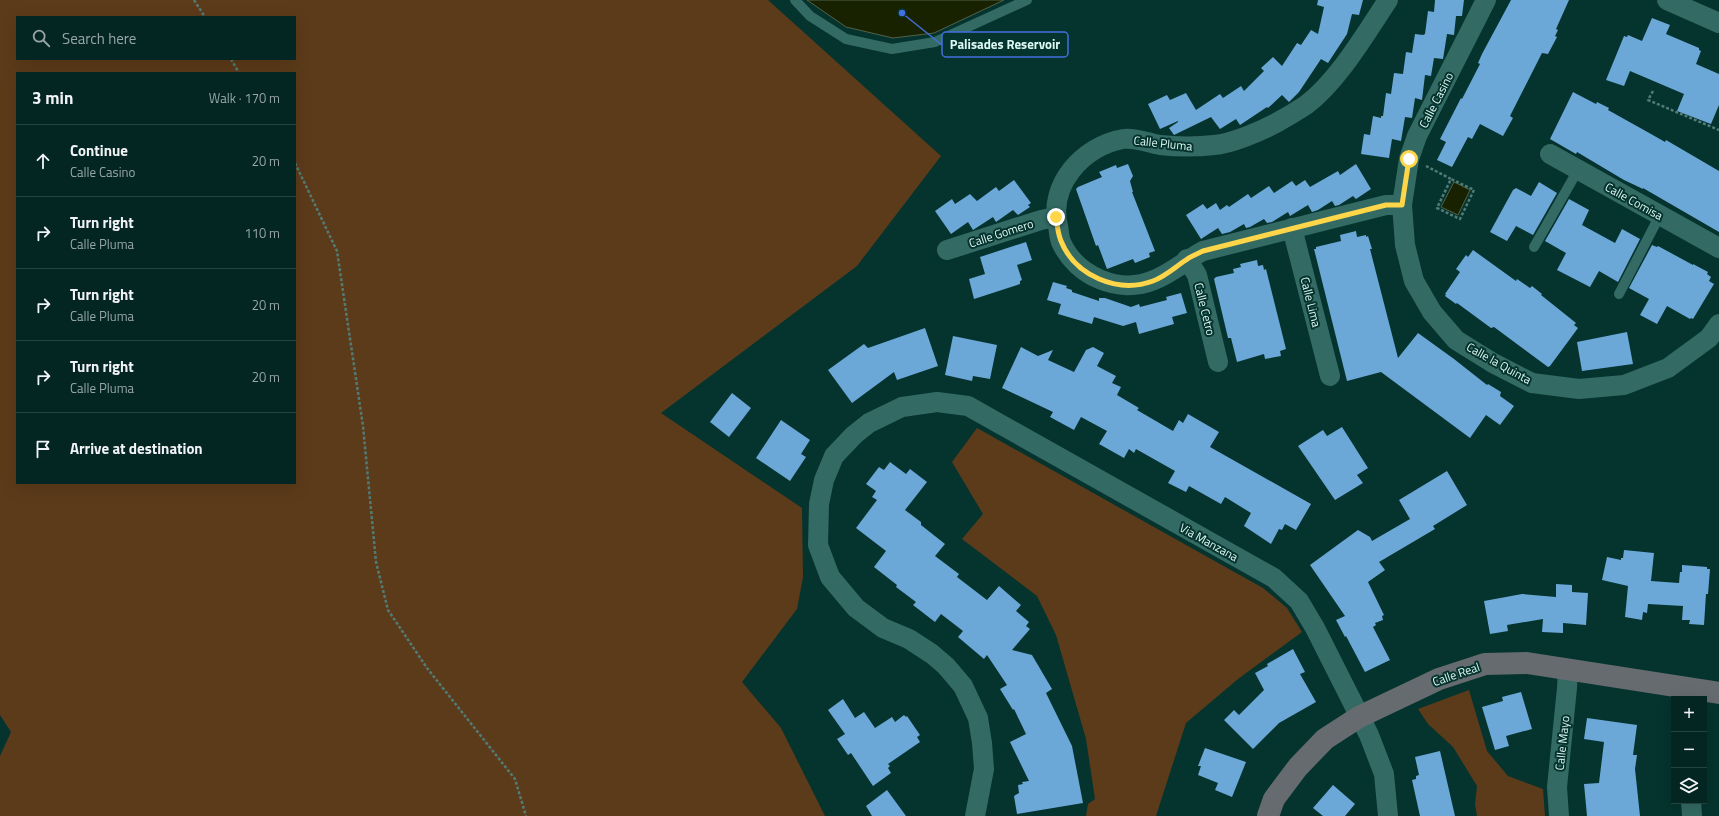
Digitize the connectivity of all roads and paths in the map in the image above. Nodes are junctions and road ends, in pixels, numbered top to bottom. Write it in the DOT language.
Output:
graph roads {
  1 [pos="194,0"];
  2 [pos="795,0"];
  3 [pos="1027,0"];
  4 [pos="1388,0"];
  5 [pos="1486,0"];
  6 [pos="1666,0"];
  7 [pos="203,16"];
  8 [pos="1719,23"];
  9 [pos="232,60"];
  10 [pos="238,72"];
  11 [pos="1653,91"];
  12 [pos="1719,130"];
  13 [pos="1550,154"];
  14 [pos="1409,159"];
  15 [pos="296,165"];
  16 [pos="1578,170"];
  17 [pos="1452,179"];
  18 [pos="1402,205"];
  19 [pos="1660,215"];
  20 [pos="1056,217"];
  21 [pos="1292,228"];
  22 [pos="1534,247"];
  23 [pos="1719,248"];
  24 [pos="947,250"];
  25 [pos="1187,259"];
  26 [pos="1619,294"];
  27 [pos="1719,324"];
  28 [pos="1218,362"];
  29 [pos="1330,376"];
  30 [pos="1568,670"];
  31 [pos="1707,694"];
  32 [pos="1360,718"];
  33 [pos="1691,804"];
  34 [pos="526,816"];
  35 [pos="975,816"];
  36 [pos="1268,816"];
  37 [pos="1388,816"];
  38 [pos="1559,816"];
  39 [pos="1692,816"];
  1 -- 7 [label="path"];
  2 -- 3 [label="lane"];
  4 -- 20 [label="street, Calle Pluma"];
  5 -- 14 [label="street, Calle Casino"];
  6 -- 8 [label="street"];
  9 -- 10 [label="path"];
  11 -- 12 [label="path"];
  13 -- 16 [label="street, Calle Comisa"];
  14 -- 17 [label="path"];
  14 -- 18 [label="street, Calle Casino"];
  15 -- 34 [label="path"];
  16 -- 19 [label="street, Calle Comisa"];
  16 -- 22 [label="lane"];
  17 -- 17 [label="path"];
  18 -- 21 [label="street, Calle Pluma"];
  18 -- 27 [label="street, Calle la Quinta"];
  19 -- 23 [label="street, Calle Comisa"];
  19 -- 26 [label="lane"];
  20 -- 24 [label="street, Calle Gomero"];
  20 -- 25 [label="street, Calle Pluma"];
  21 -- 25 [label="street, Calle Pluma"];
  21 -- 29 [label="street, Calle Lima"];
  25 -- 28 [label="street, Calle Cetro"];
  30 -- 31 [label="street, Calle Real"];
  30 -- 32 [label="street, Calle Real"];
  30 -- 38 [label="street, Calle Mayo"];
  32 -- 35 [label="street, Via Manzana"];
  32 -- 36 [label="street, Calle Real"];
  32 -- 37 [label="street, Via Manzana"];
  33 -- 39 [label="street"];
}
